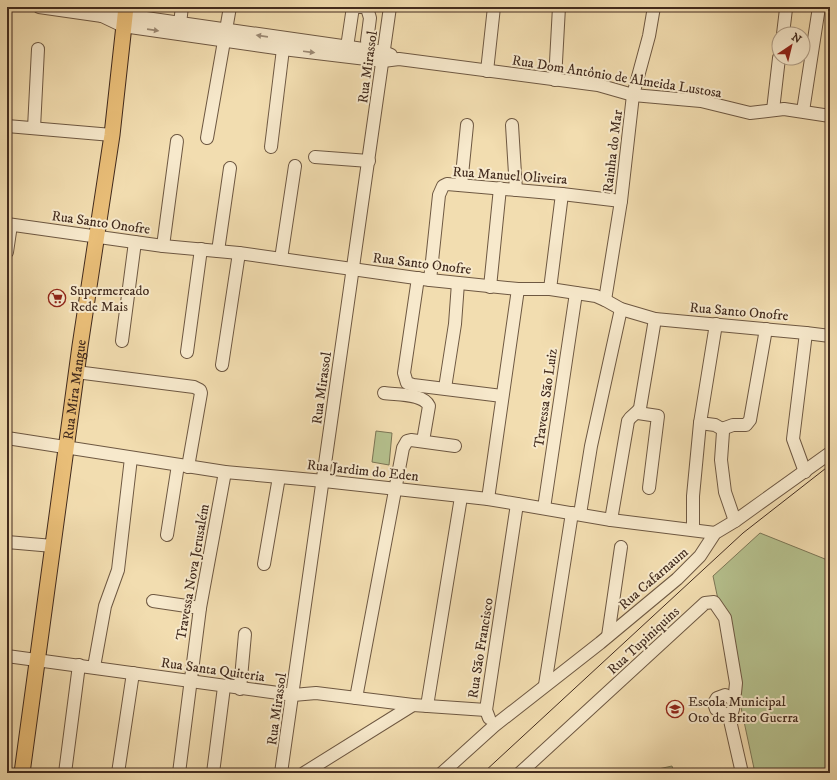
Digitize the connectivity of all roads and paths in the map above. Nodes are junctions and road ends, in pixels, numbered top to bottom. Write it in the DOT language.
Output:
graph roads {
  1 [pos="44,7"];
  2 [pos="182,7"];
  3 [pos="230,7"];
  4 [pos="353,7"];
  5 [pos="367,7"];
  6 [pos="390,7"];
  7 [pos="494,7"];
  8 [pos="559,7"];
  9 [pos="654,7"];
  10 [pos="819,7"];
  11 [pos="786,9"];
  12 [pos="125,16"];
  13 [pos="784,26"];
  14 [pos="179,29"];
  15 [pos="225,36"];
  16 [pos="367,41"];
  17 [pos="347,47"];
  18 [pos="38,49"];
  19 [pos="283,49"];
  20 [pos="384,57"];
  21 [pos="779,66"];
  22 [pos="487,71"];
  23 [pos="555,80"];
  24 [pos="633,95"];
  25 [pos="773,110"];
  26 [pos="803,111"];
  27 [pos="830,116"];
  28 [pos="467,125"];
  29 [pos="512,125"];
  30 [pos="7,126"];
  31 [pos="34,128"];
  32 [pos="112,135"];
  33 [pos="207,138"];
  34 [pos="178,141"];
  35 [pos="271,147"];
  36 [pos="315,157"];
  37 [pos="368,161"];
  38 [pos="295,166"];
  39 [pos="230,168"];
  40 [pos="461,185"];
  41 [pos="500,188"];
  42 [pos="516,190"];
  43 [pos="562,194"];
  44 [pos="621,201"];
  45 [pos="9,225"];
  46 [pos="96,236"];
  47 [pos="135,242"];
  48 [pos="163,246"];
  49 [pos="201,249"];
  50 [pos="218,251"];
  51 [pos="7,252"];
  52 [pos="239,253"];
  53 [pos="281,259"];
  54 [pos="352,269"];
  55 [pos="424,279"];
  56 [pos="458,283"];
  57 [pos="490,287"];
  58 [pos="518,289"];
  59 [pos="550,289"];
  60 [pos="576,293"];
  61 [pos="605,300"];
  62 [pos="621,310"];
  63 [pos="655,319"];
  64 [pos="716,324"];
  65 [pos="766,329"];
  66 [pos="806,332"];
  67 [pos="830,336"];
  68 [pos="122,341"];
  69 [pos="187,352"];
  70 [pos="222,365"];
  71 [pos="76,372"];
  72 [pos="445,388"];
  73 [pos="384,393"];
  74 [pos="502,396"];
  75 [pos="638,413"];
  76 [pos="700,423"];
  77 [pos="722,429"];
  78 [pos="7,438"];
  79 [pos="423,441"];
  80 [pos="455,446"];
  81 [pos="67,447"];
  82 [pos="830,453"];
  83 [pos="131,458"];
  84 [pos="183,466"];
  85 [pos="224,472"];
  86 [pos="805,472"];
  87 [pos="279,476"];
  88 [pos="324,481"];
  89 [pos="396,488"];
  90 [pos="649,488"];
  91 [pos="461,497"];
  92 [pos="488,499"];
  93 [pos="517,504"];
  94 [pos="544,508"];
  95 [pos="576,514"];
  96 [pos="611,520"];
  97 [pos="735,521"];
  98 [pos="693,530"];
  99 [pos="715,534"];
  100 [pos="167,535"];
  101 [pos="7,542"];
  102 [pos="53,546"];
  103 [pos="621,547"];
  104 [pos="264,564"];
  105 [pos="153,601"];
  106 [pos="200,608"];
  107 [pos="245,634"];
  108 [pos="608,636"];
  109 [pos="7,656"];
  110 [pos="37,660"];
  111 [pos="79,665"];
  112 [pos="94,666"];
  113 [pos="133,673"];
  114 [pos="190,682"];
  115 [pos="545,685"];
  116 [pos="224,687"];
  117 [pos="240,689"];
  118 [pos="293,695"];
  119 [pos="356,698"];
  120 [pos="732,698"];
  121 [pos="413,705"];
  122 [pos="427,706"];
  123 [pos="486,710"];
  124 [pos="730,716"];
  125 [pos="494,726"];
  126 [pos="22,773"];
  127 [pos="65,773"];
  128 [pos="118,773"];
  129 [pos="179,773"];
  130 [pos="213,773"];
  131 [pos="281,773"];
  132 [pos="304,773"];
  133 [pos="442,773"];
  134 [pos="520,773"];
  135 [pos="742,773"];
  1 -- 12 [label="street, Rua Dom Antônio de Almeida Lustosa"];
  2 -- 14 [label="street"];
  3 -- 15 [label="street"];
  4 -- 5 [label="street"];
  4 -- 17 [label="street"];
  5 -- 16 [label="street"];
  6 -- 20 [label="street, Rua Mirassol"];
  7 -- 22 [label="street"];
  8 -- 23 [label="street"];
  9 -- 24 [label="street, Rainha do Mar"];
  10 -- 26 [label="street"];
  11 -- 13 [label="street"];
  12 -- 14 [label="street, Rua Dom Antônio de Almeida Lustosa"];
  12 -- 32 [label="main road, Rua Mira Mangue"];
  14 -- 15 [label="street, Rua Dom Antônio de Almeida Lustosa"];
  17 -- 15 [label="street, Rua Dom Antônio de Almeida Lustosa, one-way"];
  15 -- 19 [label="street, Rua Dom Antônio de Almeida Lustosa"];
  15 -- 33 [label="street"];
  17 -- 20 [label="street, Rua Dom Antônio de Almeida Lustosa"];
  18 -- 31 [label="street"];
  19 -- 20 [label="street, Rua Dom Antônio de Almeida Lustosa, one-way"];
  19 -- 35 [label="street"];
  20 -- 22 [label="street, Rua Dom Antônio de Almeida Lustosa"];
  20 -- 37 [label="street, Rua Mirassol"];
  21 -- 25 [label="street"];
  22 -- 23 [label="street, Rua Dom Antônio de Almeida Lustosa"];
  23 -- 24 [label="street, Rua Dom Antônio de Almeida Lustosa"];
  24 -- 25 [label="street, Rua Dom Antônio de Almeida Lustosa"];
  24 -- 44 [label="street, Rainha do Mar"];
  25 -- 26 [label="street, Rua Dom Antônio de Almeida Lustosa"];
  26 -- 27 [label="street, Rua Dom Antônio de Almeida Lustosa"];
  28 -- 40 [label="street"];
  29 -- 42 [label="street"];
  30 -- 31 [label="street"];
  31 -- 32 [label="street"];
  32 -- 46 [label="main road, Rua Mira Mangue"];
  34 -- 48 [label="street"];
  36 -- 37 [label="street"];
  37 -- 54 [label="street, Rua Mirassol"];
  38 -- 53 [label="street"];
  39 -- 50 [label="street"];
  40 -- 41 [label="street, Rua Manuel Oliveira"];
  40 -- 55 [label="street, Rua Manuel Oliveira"];
  41 -- 42 [label="street, Rua Manuel Oliveira"];
  41 -- 57 [label="street"];
  42 -- 43 [label="street, Rua Manuel Oliveira"];
  43 -- 44 [label="street, Rua Manuel Oliveira"];
  43 -- 59 [label="street"];
  44 -- 61 [label="street, Rainha do Mar"];
  45 -- 46 [label="street, Rua Santo Onofre"];
  45 -- 51 [label="street"];
  46 -- 47 [label="street, Rua Santo Onofre"];
  46 -- 71 [label="main road, Rua Mira Mangue"];
  47 -- 48 [label="street, Rua Santo Onofre"];
  47 -- 68 [label="street"];
  48 -- 49 [label="street, Rua Santo Onofre"];
  49 -- 50 [label="street, Rua Santo Onofre"];
  49 -- 69 [label="street"];
  50 -- 52 [label="street, Rua Santo Onofre"];
  52 -- 53 [label="street, Rua Santo Onofre"];
  52 -- 70 [label="street"];
  53 -- 54 [label="street, Rua Santo Onofre"];
  54 -- 55 [label="street, Rua Santo Onofre"];
  54 -- 88 [label="street, Rua Mirassol"];
  55 -- 56 [label="street, Rua Santo Onofre"];
  55 -- 72 [label="street, Rua Manuel Oliveira"];
  56 -- 57 [label="street, Rua Santo Onofre"];
  56 -- 72 [label="street"];
  57 -- 58 [label="street, Rua Santo Onofre"];
  58 -- 59 [label="street, Rua Santo Onofre"];
  58 -- 74 [label="street"];
  59 -- 60 [label="street, Rua Santo Onofre"];
  60 -- 61 [label="street, Rua Santo Onofre"];
  60 -- 94 [label="street, Travessa São Luiz"];
  61 -- 62 [label="street, Rua Santo Onofre"];
  62 -- 63 [label="street, Rua Santo Onofre"];
  62 -- 95 [label="street"];
  63 -- 64 [label="street, Rua Santo Onofre"];
  63 -- 75 [label="street"];
  64 -- 65 [label="street, Rua Santo Onofre"];
  64 -- 76 [label="street"];
  65 -- 66 [label="street, Rua Santo Onofre"];
  65 -- 77 [label="street"];
  66 -- 67 [label="street, Rua Santo Onofre"];
  66 -- 86 [label="street"];
  71 -- 81 [label="main road, Rua Mira Mangue"];
  71 -- 84 [label="street"];
  72 -- 74 [label="street"];
  73 -- 79 [label="street"];
  74 -- 92 [label="street"];
  75 -- 90 [label="street"];
  75 -- 96 [label="street"];
  76 -- 77 [label="street"];
  76 -- 98 [label="street"];
  77 -- 97 [label="street"];
  78 -- 81 [label="street, Rua Jardim do Eden"];
  79 -- 80 [label="street"];
  79 -- 89 [label="street"];
  81 -- 83 [label="street, Rua Jardim do Eden"];
  81 -- 102 [label="main road, Rua Mira Mangue"];
  82 -- 86 [label="street, Rua Cafarnaum"];
  83 -- 84 [label="street, Rua Jardim do Eden"];
  83 -- 112 [label="street"];
  84 -- 85 [label="street, Rua Jardim do Eden"];
  84 -- 100 [label="street"];
  85 -- 87 [label="street, Rua Jardim do Eden"];
  85 -- 106 [label="street, Travessa Nova Jerusalém"];
  86 -- 97 [label="street, Rua Cafarnaum"];
  87 -- 88 [label="street, Rua Jardim do Eden"];
  87 -- 104 [label="street"];
  88 -- 89 [label="street, Rua Jardim do Eden"];
  88 -- 118 [label="street, Rua Mirassol"];
  89 -- 91 [label="street, Rua Jardim do Eden"];
  89 -- 119 [label="street"];
  91 -- 92 [label="street, Rua Jardim do Eden"];
  91 -- 122 [label="street"];
  92 -- 93 [label="street, Rua Jardim do Eden"];
  93 -- 94 [label="street, Rua Jardim do Eden"];
  93 -- 123 [label="street, Rua São Francisco"];
  94 -- 95 [label="street, Rua Jardim do Eden"];
  95 -- 96 [label="street, Rua Jardim do Eden"];
  95 -- 115 [label="street"];
  96 -- 98 [label="street, Rua Jardim do Eden"];
  97 -- 99 [label="street, Rua Cafarnaum"];
  98 -- 99 [label="street, Rua Jardim do Eden"];
  99 -- 108 [label="street, Rua Cafarnaum"];
  101 -- 102 [label="street"];
  102 -- 110 [label="main road, Rua Mira Mangue"];
  103 -- 108 [label="street"];
  105 -- 106 [label="street"];
  106 -- 114 [label="street, Travessa Nova Jerusalém"];
  107 -- 117 [label="street"];
  108 -- 115 [label="street, Rua Cafarnaum"];
  109 -- 110 [label="street, Rua Santa Quiteria"];
  110 -- 111 [label="street, Rua Santa Quiteria"];
  110 -- 126 [label="main road, Rua Mira Mangue"];
  111 -- 112 [label="street, Rua Santa Quiteria"];
  111 -- 127 [label="street"];
  112 -- 113 [label="street, Rua Santa Quiteria"];
  113 -- 114 [label="street, Rua Santa Quiteria"];
  113 -- 128 [label="street"];
  114 -- 116 [label="street, Rua Santa Quiteria"];
  114 -- 129 [label="street, Travessa Nova Jerusalém"];
  115 -- 125 [label="street, Rua Cafarnaum"];
  116 -- 117 [label="street, Rua Santa Quiteria"];
  116 -- 130 [label="street"];
  117 -- 118 [label="street, Rua Santa Quiteria"];
  118 -- 119 [label="street, Rua Santa Quiteria"];
  118 -- 131 [label="street, Rua Mirassol"];
  119 -- 121 [label="street, Rua Santa Quiteria"];
  120 -- 124 [label="street"];
  120 -- 124 [label="street"];
  120 -- 134 [label="street, Rua Tupiniquins"];
  121 -- 122 [label="street, Rua Santa Quiteria"];
  121 -- 132 [label="street"];
  122 -- 123 [label="street, Rua Santa Quiteria"];
  123 -- 125 [label="street, Rua São Francisco"];
  124 -- 135 [label="street"];
  125 -- 133 [label="street"];
}
